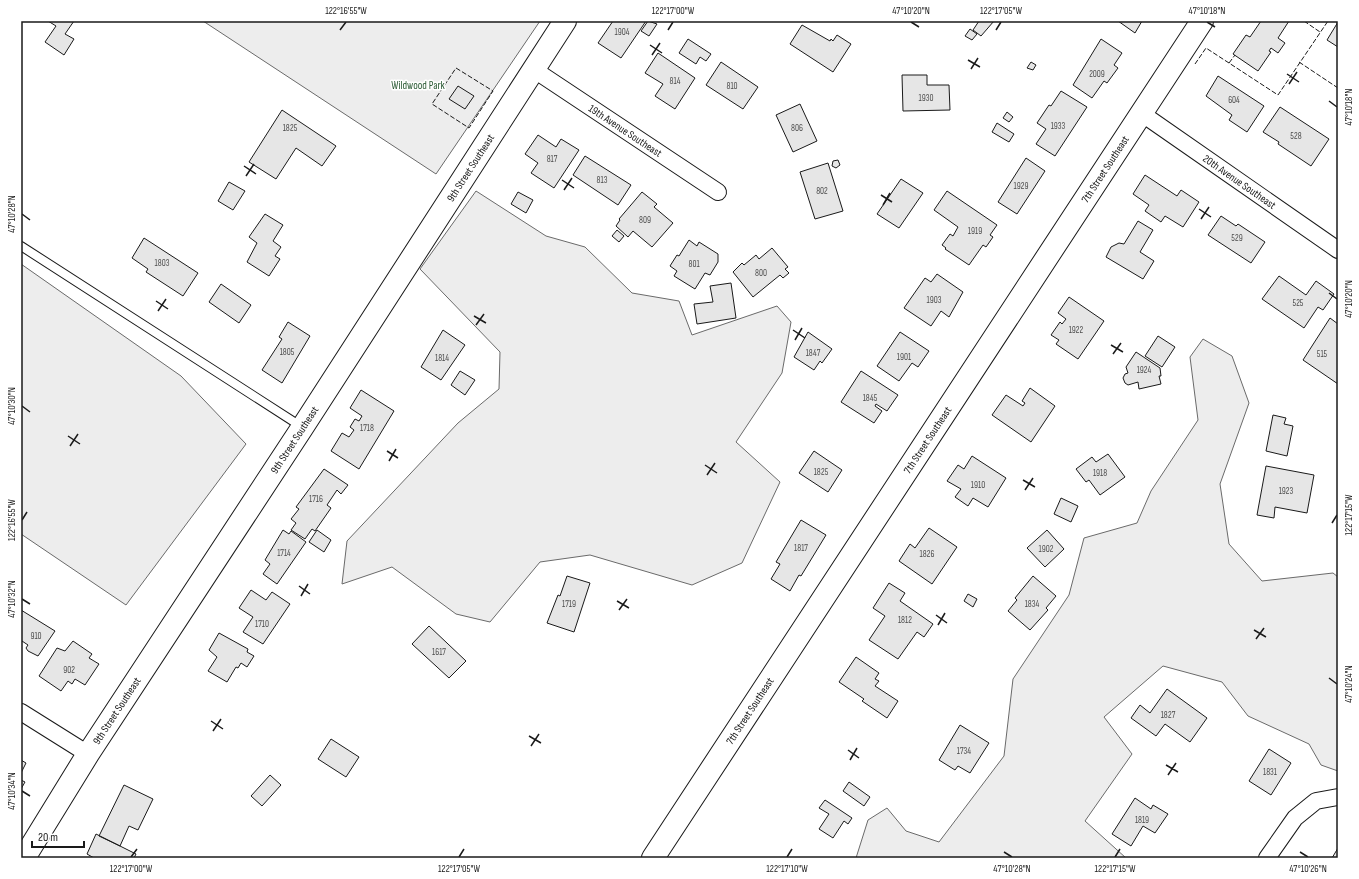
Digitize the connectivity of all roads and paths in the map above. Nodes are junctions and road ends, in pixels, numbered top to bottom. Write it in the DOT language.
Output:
graph roads {
  1 [pos="565,21"];
  2 [pos="1202,21"];
  3 [pos="533,69"];
  4 [pos="1142,113"];
  5 [pos="718,192"];
  6 [pos="21,246"];
  7 [pos="1338,250"];
  8 [pos="302,428"];
  9 [pos="21,712"];
  10 [pos="88,754"];
  11 [pos="1333,798"];
  12 [pos="24,858"];
  13 [pos="652,858"];
  14 [pos="1267,858"];
  1 -- 3 [label="street, 9th Street Southeast"];
  2 -- 4 [label="street, 7th Street Southeast"];
  3 -- 5 [label="street, 19th Avenue Southeast"];
  3 -- 8 [label="street, 9th Street Southeast"];
  4 -- 7 [label="street, 20th Avenue Southeast"];
  4 -- 13 [label="street, 7th Street Southeast"];
  6 -- 8 [label="lane"];
  8 -- 10 [label="street, 9th Street Southeast"];
  9 -- 10 [label="street"];
  10 -- 12 [label="street, 9th Street Southeast"];
  11 -- 14 [label="street"];
}
